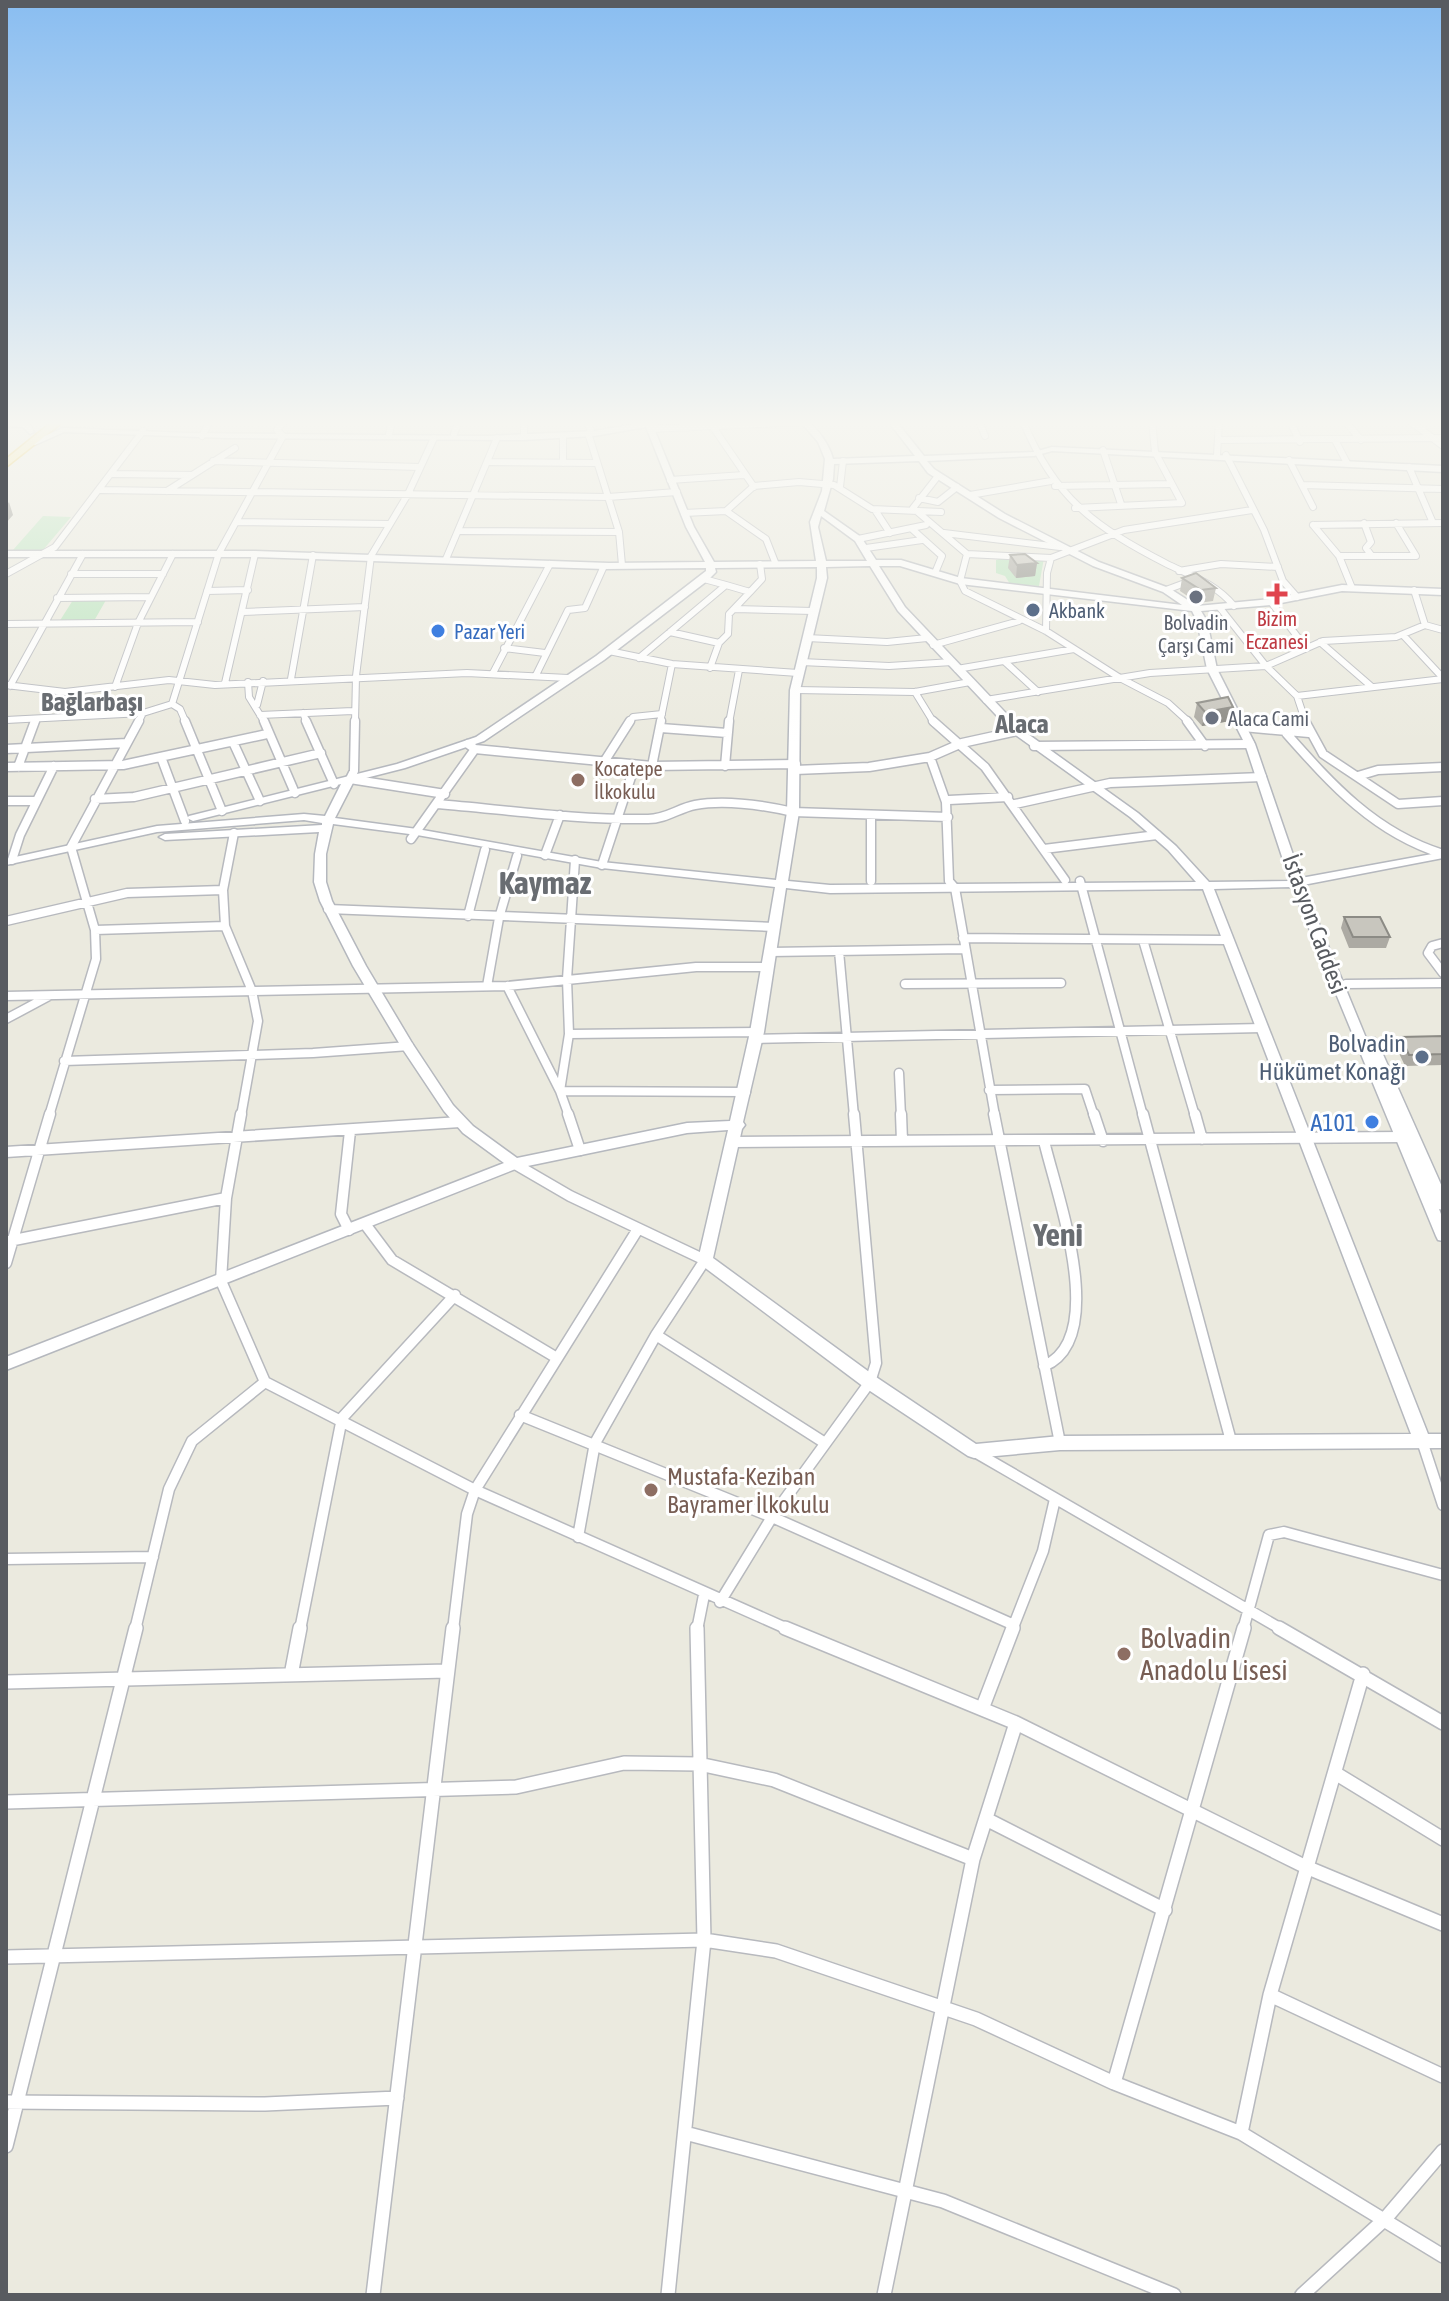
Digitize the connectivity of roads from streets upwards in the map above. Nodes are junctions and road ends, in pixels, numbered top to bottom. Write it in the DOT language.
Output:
graph roads {
  1 [pos="70,528"];
  2 [pos="233,528"];
  3 [pos="387,528"];
  4 [pos="618,528"];
  5 [pos="690,528"];
  6 [pos="691,528"];
  7 [pos="751,528"];
  8 [pos="815,528"];
  9 [pos="842,528"];
  10 [pos="887,528"];
  11 [pos="934,528"];
  12 [pos="1027,528"];
  13 [pos="1101,528"];
  14 [pos="1122,528"];
  15 [pos="1260,528"];
  16 [pos="1316,528"];
  17 [pos="1366,528"];
  18 [pos="1400,528"];
  19 [pos="912,529"];
  20 [pos="460,531"];
  21 [pos="619,532"];
  22 [pos="1106,532"];
  23 [pos="890,533"];
  24 [pos="944,533"];
  25 [pos="977,536"];
  26 [pos="922,540"];
  27 [pos="1000,540"];
  28 [pos="862,543"];
  29 [pos="1063,549"];
  30 [pos="219,553"];
  31 [pos="982,553"];
  32 [pos="998,553"];
  33 [pos="6,554"];
  34 [pos="40,554"];
  35 [pos="83,554"];
  36 [pos="173,554"];
  37 [pos="255,554"];
  38 [pos="967,554"];
  39 [pos="313,555"];
  40 [pos="1371,555"];
  41 [pos="371,556"];
  42 [pos="1339,556"];
  43 [pos="1051,558"];
  44 [pos="446,559"];
  45 [pos="823,561"];
  46 [pos="875,561"];
  47 [pos="775,562"];
  48 [pos="550,564"];
  49 [pos="760,564"];
  50 [pos="622,565"];
  51 [pos="710,565"];
  52 [pos="604,566"];
  53 [pos="694,566"];
  54 [pos="1278,567"];
  55 [pos="1179,571"];
  56 [pos="935,573"];
  57 [pos="6,574"];
  58 [pos="71,574"];
  59 [pos="163,574"];
  60 [pos="1196,579"];
  61 [pos="700,581"];
  62 [pos="960,581"];
  63 [pos="726,585"];
  64 [pos="1352,588"];
  65 [pos="248,590"];
  66 [pos="1166,590"];
  67 [pos="1414,590"];
  68 [pos="207,591"];
  69 [pos="1049,591"];
  70 [pos="750,592"];
  71 [pos="1443,592"];
  72 [pos="151,597"];
  73 [pos="1297,597"];
  74 [pos="57,598"];
  75 [pos="1271,602"];
  76 [pos="1234,606"];
  77 [pos="365,607"];
  78 [pos="1220,608"];
  79 [pos="735,609"];
  80 [pos="1195,609"];
  81 [pos="303,610"];
  82 [pos="813,611"];
  83 [pos="243,612"];
  84 [pos="1019,621"];
  85 [pos="198,622"];
  86 [pos="138,623"];
  87 [pos="6,624"];
  88 [pos="1425,625"];
  89 [pos="42,626"];
  90 [pos="1443,630"];
  91 [pos="1046,631"];
  92 [pos="670,632"];
  93 [pos="1403,635"];
  94 [pos="807,638"];
  95 [pos="930,642"];
  96 [pos="1320,642"];
  97 [pos="719,643"];
  98 [pos="504,648"];
  99 [pos="1306,648"];
  100 [pos="1074,649"];
  101 [pos="609,651"];
  102 [pos="545,653"];
  103 [pos="639,658"];
  104 [pos="1004,661"];
  105 [pos="672,664"];
  106 [pos="955,665"];
  107 [pos="1266,666"];
  108 [pos="800,667"];
  109 [pos="710,668"];
  110 [pos="1212,669"];
  111 [pos="739,670"];
  112 [pos="493,673"];
  113 [pos="536,675"];
  114 [pos="356,676"];
  115 [pos="568,678"];
  116 [pos="1120,678"];
  117 [pos="291,679"];
  118 [pos="1443,679"];
  119 [pos="263,681"];
  120 [pos="248,682"];
  121 [pos="970,682"];
  122 [pos="225,683"];
  123 [pos="180,684"];
  124 [pos="8,686"];
  125 [pos="115,687"];
  126 [pos="1372,687"];
  127 [pos="795,690"];
  128 [pos="915,692"];
  129 [pos="1038,692"];
  130 [pos="1297,696"];
  131 [pos="986,700"];
  132 [pos="172,704"];
  133 [pos="1231,704"];
  134 [pos="257,705"];
  135 [pos="1218,706"];
  136 [pos="353,711"];
  137 [pos="1193,711"];
  138 [pos="143,713"];
  139 [pos="303,713"];
  140 [pos="1181,713"];
  141 [pos="662,714"];
  142 [pos="260,715"];
  143 [pos="36,719"];
  144 [pos="6,720"];
  145 [pos="1243,727"];
  146 [pos="661,728"];
  147 [pos="1017,731"];
  148 [pos="727,733"];
  149 [pos="1286,733"];
  150 [pos="1309,733"];
  151 [pos="267,734"];
  152 [pos="233,742"];
  153 [pos="127,743"];
  154 [pos="962,743"];
  155 [pos="1250,744"];
  156 [pos="472,746"];
  157 [pos="1034,746"];
  158 [pos="1205,746"];
  159 [pos="26,748"];
  160 [pos="6,749"];
  161 [pos="198,749"];
  162 [pos="321,753"];
  163 [pos="161,757"];
  164 [pos="930,757"];
  165 [pos="282,761"];
  166 [pos="1331,761"];
  167 [pos="604,762"];
  168 [pos="117,764"];
  169 [pos="635,765"];
  170 [pos="1313,765"];
  171 [pos="54,766"];
  172 [pos="652,766"];
  173 [pos="725,766"];
  174 [pos="6,767"];
  175 [pos="18,767"];
  176 [pos="796,767"];
  177 [pos="1443,767"];
  178 [pos="245,770"];
  179 [pos="1358,776"];
  180 [pos="1262,777"];
  181 [pos="210,778"];
  182 [pos="350,779"];
  183 [pos="334,784"];
  184 [pos="1091,786"];
  185 [pos="172,788"];
  186 [pos="295,793"];
  187 [pos="445,794"];
  188 [pos="1008,797"];
  189 [pos="95,799"];
  190 [pos="949,800"];
  191 [pos="6,801"];
  192 [pos="36,801"];
  193 [pos="260,801"];
  194 [pos="1443,801"];
  195 [pos="438,804"];
  196 [pos="1015,804"];
  197 [pos="222,811"];
  198 [pos="793,812"];
  199 [pos="560,815"];
  200 [pos="871,815"];
  201 [pos="948,817"];
  202 [pos="616,819"];
  203 [pos="185,821"];
  204 [pos="326,823"];
  205 [pos="157,829"];
  206 [pos="234,833"];
  207 [pos="6,835"];
  208 [pos="20,835"];
  209 [pos="1157,835"];
  210 [pos="414,836"];
  211 [pos="1044,849"];
  212 [pos="71,850"];
  213 [pos="485,850"];
  214 [pos="1426,850"];
  215 [pos="1443,853"];
  216 [pos="545,855"];
  217 [pos="517,856"];
  218 [pos="574,862"];
  219 [pos="8,864"];
  220 [pos="602,865"];
  221 [pos="1065,880"];
  222 [pos="1298,880"];
  223 [pos="871,881"];
  224 [pos="952,884"];
  225 [pos="1205,884"];
  226 [pos="781,885"];
  227 [pos="1081,885"];
  228 [pos="223,890"];
  229 [pos="86,901"];
  230 [pos="328,909"];
  231 [pos="468,916"];
  232 [pos="499,918"];
  233 [pos="570,920"];
  234 [pos="6,921"];
  235 [pos="225,926"];
  236 [pos="774,927"];
  237 [pos="95,930"];
  238 [pos="963,938"];
  239 [pos="1094,939"];
  240 [pos="1143,940"];
  241 [pos="1227,940"];
  242 [pos="1443,943"];
  243 [pos="964,949"];
  244 [pos="839,951"];
  245 [pos="769,960"];
  246 [pos="1443,973"];
  247 [pos="567,979"];
  248 [pos="970,983"];
  249 [pos="1061,983"];
  250 [pos="1443,983"];
  251 [pos="905,984"];
  252 [pos="1346,984"];
  253 [pos="487,986"];
  254 [pos="507,986"];
  255 [pos="374,988"];
  256 [pos="252,991"];
  257 [pos="53,994"];
  258 [pos="84,994"];
  259 [pos="6,996"];
  260 [pos="6,1019"];
  261 [pos="1262,1028"];
  262 [pos="1120,1029"];
  263 [pos="1168,1030"];
  264 [pos="979,1033"];
  265 [pos="569,1034"];
  266 [pos="756,1035"];
  267 [pos="844,1037"];
  268 [pos="409,1046"];
  269 [pos="252,1055"];
  270 [pos="64,1061"];
  271 [pos="899,1073"];
  272 [pos="989,1090"];
  273 [pos="560,1091"];
  274 [pos="746,1092"];
  275 [pos="460,1122"];
  276 [pos="738,1125"];
  277 [pos="350,1131"];
  278 [pos="1405,1136"];
  279 [pos="235,1138"];
  280 [pos="1202,1139"];
  281 [pos="1305,1139"];
  282 [pos="1149,1140"];
  283 [pos="902,1141"];
  284 [pos="1044,1141"];
  285 [pos="1103,1141"];
  286 [pos="734,1142"];
  287 [pos="854,1142"];
  288 [pos="999,1142"];
  289 [pos="39,1150"];
  290 [pos="580,1150"];
  291 [pos="6,1152"];
  292 [pos="515,1164"];
  293 [pos="226,1198"];
  294 [pos="1442,1202"];
  295 [pos="365,1224"];
  296 [pos="638,1229"];
  297 [pos="349,1230"];
  298 [pos="1443,1236"];
  299 [pos="9,1241"];
  300 [pos="705,1260"];
  301 [pos="6,1263"];
  302 [pos="221,1281"];
  303 [pos="455,1295"];
  304 [pos="656,1335"];
  305 [pos="557,1358"];
  306 [pos="6,1364"];
  307 [pos="1044,1366"];
  308 [pos="265,1382"];
  309 [pos="870,1382"];
  310 [pos="520,1415"];
  311 [pos="342,1418"];
  312 [pos="1231,1441"];
  313 [pos="1422,1441"];
  314 [pos="1443,1441"];
  315 [pos="595,1443"];
  316 [pos="825,1443"];
  317 [pos="1060,1443"];
  318 [pos="974,1451"];
  319 [pos="475,1490"];
  320 [pos="1055,1499"];
  321 [pos="1443,1505"];
  322 [pos="772,1517"];
  323 [pos="578,1537"];
  324 [pos="153,1557"];
  325 [pos="6,1559"];
  326 [pos="1443,1575"];
  327 [pos="704,1595"];
  328 [pos="720,1602"];
  329 [pos="1249,1608"];
  330 [pos="1014,1625"];
  331 [pos="447,1671"];
  332 [pos="1363,1674"];
  333 [pos="291,1675"];
  334 [pos="123,1678"];
  335 [pos="6,1682"];
  336 [pos="982,1709"];
  337 [pos="1016,1723"];
  338 [pos="1443,1723"];
  339 [pos="699,1764"];
  340 [pos="1335,1773"];
  341 [pos="434,1790"];
  342 [pos="95,1800"];
  343 [pos="6,1802"];
  344 [pos="1195,1809"];
  345 [pos="986,1819"];
  346 [pos="1443,1839"];
  347 [pos="973,1859"];
  348 [pos="1306,1867"];
  349 [pos="1165,1910"];
  350 [pos="1443,1924"];
  351 [pos="704,1940"];
  352 [pos="415,1945"];
  353 [pos="6,1957"];
  354 [pos="52,1958"];
  355 [pos="1270,1995"];
  356 [pos="941,2006"];
  357 [pos="1443,2076"];
  358 [pos="1114,2083"];
  359 [pos="397,2098"];
  360 [pos="12,2102"];
  361 [pos="685,2133"];
  362 [pos="1241,2133"];
  363 [pos="6,2146"];
  364 [pos="1443,2151"];
  365 [pos="905,2191"];
  366 [pos="1385,2219"];
  367 [pos="1443,2256"];
  368 [pos="373,2295"];
  369 [pos="668,2295"];
  370 [pos="884,2295"];
  371 [pos="1174,2295"];
  372 [pos="1302,2295"];
  1 -- 34 [label="street"];
  2 -- 30 [label="street"];
  3 -- 41 [label="street"];
  4 -- 21 [label="street"];
  5 -- 53 [label="street"];
  6 -- 51 [label="street"];
  7 -- 47 [label="street"];
  8 -- 45 [label="street"];
  9 -- 28 [label="street"];
  10 -- 23 [label="street"];
  11 -- 24 [label="street"];
  12 -- 29 [label="street"];
  13 -- 22 [label="street"];
  14 -- 22 [label="street"];
  15 -- 54 [label="street"];
  16 -- 42 [label="street"];
  17 -- 40 [label="street"];
  18 -- 40 [label="street"];
  19 -- 23 [label="street"];
  19 -- 26 [label="street"];
  20 -- 21 [label="street"];
  20 -- 44 [label="street"];
  21 -- 50 [label="street"];
  22 -- 29 [label="street"];
  22 -- 55 [label="street"];
  23 -- 28 [label="street"];
  24 -- 25 [label="street"];
  24 -- 38 [label="street"];
  25 -- 27 [label="street"];
  25 -- 31 [label="street"];
  26 -- 28 [label="street"];
  26 -- 56 [label="street"];
  27 -- 29 [label="street"];
  27 -- 32 [label="street"];
  28 -- 46 [label="street"];
  29 -- 43 [label="street"];
  29 -- 66 [label="street"];
  30 -- 36 [label="street"];
  30 -- 37 [label="street"];
  30 -- 68 [label="street"];
  31 -- 32 [label="street"];
  31 -- 38 [label="street"];
  32 -- 43 [label="street"];
  33 -- 34 [label="street"];
  34 -- 35 [label="street"];
  34 -- 57 [label="street"];
  35 -- 36 [label="street"];
  35 -- 58 [label="street"];
  36 -- 59 [label="street"];
  37 -- 39 [label="street"];
  37 -- 65 [label="street"];
  38 -- 62 [label="street"];
  39 -- 41 [label="street"];
  39 -- 81 [label="street"];
  40 -- 42 [label="street"];
  41 -- 44 [label="street"];
  41 -- 77 [label="street"];
  42 -- 64 [label="street"];
  43 -- 69 [label="street"];
  44 -- 48 [label="street"];
  45 -- 46 [label="street"];
  45 -- 47 [label="street"];
  45 -- 82 [label="street"];
  46 -- 56 [label="street"];
  46 -- 95 [label="street"];
  47 -- 49 [label="street"];
  47 -- 51 [label="street"];
  48 -- 52 [label="street"];
  48 -- 98 [label="street"];
  49 -- 51 [label="street"];
  49 -- 70 [label="street"];
  50 -- 52 [label="street"];
  50 -- 53 [label="street"];
  51 -- 53 [label="street"];
  51 -- 61 [label="street"];
  52 -- 53 [label="street"];
  52 -- 102 [label="street"];
  53 -- 61 [label="street"];
  54 -- 55 [label="street"];
  54 -- 73 [label="street"];
  55 -- 60 [label="street"];
  56 -- 62 [label="street"];
  58 -- 59 [label="street"];
  58 -- 74 [label="street"];
  59 -- 72 [label="street"];
  60 -- 66 [label="street"];
  60 -- 76 [label="street"];
  61 -- 63 [label="street"];
  61 -- 101 [label="street"];
  62 -- 69 [label="street"];
  62 -- 84 [label="street"];
  63 -- 70 [label="street"];
  63 -- 92 [label="street"];
  64 -- 67 [label="street"];
  64 -- 73 [label="street"];
  65 -- 68 [label="street"];
  65 -- 83 [label="street"];
  66 -- 80 [label="street"];
  67 -- 71 [label="street"];
  67 -- 88 [label="street"];
  68 -- 85 [label="street"];
  69 -- 80 [label="street"];
  69 -- 91 [label="street"];
  70 -- 79 [label="street"];
  72 -- 74 [label="street"];
  72 -- 86 [label="street"];
  73 -- 75 [label="street"];
  74 -- 89 [label="street"];
  75 -- 76 [label="street"];
  75 -- 99 [label="street"];
  76 -- 78 [label="street"];
  77 -- 81 [label="street"];
  77 -- 114 [label="street"];
  78 -- 80 [label="street"];
  78 -- 107 [label="street"];
  79 -- 82 [label="street"];
  79 -- 97 [label="street"];
  80 -- 110 [label="street, İstasyon Caddesi"];
  81 -- 83 [label="street"];
  81 -- 117 [label="street"];
  82 -- 94 [label="street"];
  83 -- 122 [label="street"];
  84 -- 91 [label="street"];
  84 -- 95 [label="street"];
  85 -- 86 [label="street"];
  85 -- 123 [label="street"];
  86 -- 89 [label="street"];
  86 -- 125 [label="street"];
  87 -- 89 [label="street"];
  88 -- 90 [label="street"];
  88 -- 93 [label="street"];
  89 -- 124 [label="street"];
  91 -- 100 [label="street"];
  92 -- 97 [label="street"];
  92 -- 103 [label="street"];
  93 -- 96 [label="street"];
  93 -- 118 [label="street"];
  94 -- 95 [label="street"];
  94 -- 108 [label="street"];
  95 -- 106 [label="street"];
  96 -- 99 [label="street"];
  96 -- 126 [label="street"];
  97 -- 109 [label="street"];
  98 -- 102 [label="street"];
  98 -- 112 [label="street"];
  99 -- 107 [label="street"];
  100 -- 104 [label="street"];
  100 -- 116 [label="street"];
  101 -- 103 [label="street"];
  101 -- 115 [label="street"];
  102 -- 113 [label="street"];
  103 -- 105 [label="street"];
  104 -- 106 [label="street"];
  104 -- 129 [label="street"];
  105 -- 109 [label="street"];
  105 -- 141 [label="street"];
  106 -- 108 [label="street"];
  106 -- 121 [label="street"];
  107 -- 110 [label="street"];
  107 -- 130 [label="street"];
  108 -- 111 [label="street"];
  108 -- 127 [label="street"];
  109 -- 111 [label="street"];
  110 -- 116 [label="street"];
  110 -- 133 [label="street, İstasyon Caddesi"];
  111 -- 148 [label="street"];
  112 -- 113 [label="street"];
  112 -- 114 [label="street"];
  113 -- 115 [label="street"];
  114 -- 117 [label="street"];
  114 -- 136 [label="street"];
  115 -- 156 [label="street"];
  116 -- 129 [label="street"];
  116 -- 140 [label="street"];
  117 -- 119 [label="street"];
  118 -- 126 [label="street"];
  119 -- 120 [label="street"];
  119 -- 134 [label="street"];
  120 -- 122 [label="street"];
  120 -- 134 [label="street"];
  121 -- 128 [label="street"];
  121 -- 131 [label="street"];
  122 -- 123 [label="street"];
  123 -- 125 [label="street"];
  123 -- 132 [label="street"];
  124 -- 125 [label="street"];
  126 -- 130 [label="street"];
  127 -- 128 [label="street"];
  127 -- 176 [label="street"];
  128 -- 154 [label="street"];
  129 -- 131 [label="street"];
  130 -- 150 [label="street"];
  131 -- 147 [label="street"];
  132 -- 138 [label="street"];
  132 -- 161 [label="street"];
  133 -- 135 [label="street"];
  133 -- 145 [label="street, İstasyon Caddesi"];
  134 -- 142 [label="street"];
  136 -- 139 [label="street"];
  136 -- 182 [label="street"];
  137 -- 140 [label="street"];
  138 -- 143 [label="street"];
  138 -- 153 [label="street"];
  139 -- 142 [label="street"];
  139 -- 162 [label="street"];
  140 -- 158 [label="street"];
  141 -- 146 [label="street"];
  141 -- 167 [label="street"];
  142 -- 151 [label="street"];
  143 -- 144 [label="street"];
  143 -- 159 [label="street"];
  145 -- 149 [label="street"];
  145 -- 155 [label="street, İstasyon Caddesi"];
  146 -- 148 [label="street"];
  146 -- 172 [label="street"];
  147 -- 154 [label="street"];
  147 -- 157 [label="street"];
  148 -- 173 [label="street"];
  149 -- 150 [label="street"];
  149 -- 170 [label="street"];
  150 -- 166 [label="street"];
  151 -- 152 [label="street"];
  151 -- 165 [label="street"];
  152 -- 161 [label="street"];
  152 -- 178 [label="street"];
  153 -- 159 [label="street"];
  153 -- 168 [label="street"];
  154 -- 164 [label="street"];
  154 -- 188 [label="street"];
  155 -- 158 [label="street"];
  155 -- 180 [label="street, İstasyon Caddesi"];
  156 -- 167 [label="street"];
  156 -- 182 [label="street"];
  156 -- 187 [label="street"];
  157 -- 158 [label="street"];
  157 -- 184 [label="street"];
  159 -- 160 [label="street"];
  159 -- 175 [label="street"];
  161 -- 163 [label="street"];
  161 -- 181 [label="street"];
  162 -- 165 [label="street"];
  162 -- 183 [label="street"];
  163 -- 168 [label="street"];
  163 -- 185 [label="street"];
  164 -- 176 [label="street"];
  164 -- 190 [label="street"];
  165 -- 178 [label="street"];
  165 -- 186 [label="street"];
  166 -- 170 [label="street"];
  166 -- 179 [label="street"];
  167 -- 169 [label="street"];
  168 -- 171 [label="street"];
  168 -- 189 [label="street"];
  169 -- 172 [label="street"];
  169 -- 202 [label="street"];
  170 -- 214 [label="street"];
  171 -- 175 [label="street"];
  171 -- 192 [label="street"];
  172 -- 173 [label="street"];
  173 -- 176 [label="street"];
  174 -- 175 [label="street"];
  176 -- 198 [label="street"];
  177 -- 179 [label="street"];
  178 -- 181 [label="street"];
  178 -- 193 [label="street"];
  179 -- 194 [label="street"];
  180 -- 184 [label="street"];
  180 -- 222 [label="street, İstasyon Caddesi"];
  181 -- 185 [label="street"];
  181 -- 197 [label="street"];
  182 -- 183 [label="street"];
  182 -- 187 [label="street"];
  182 -- 204 [label="street"];
  183 -- 186 [label="street"];
  184 -- 196 [label="street"];
  184 -- 209 [label="street"];
  185 -- 189 [label="street"];
  185 -- 203 [label="street"];
  186 -- 193 [label="street"];
  187 -- 195 [label="street"];
  188 -- 190 [label="street"];
  188 -- 196 [label="street"];
  189 -- 212 [label="street"];
  190 -- 201 [label="street"];
  191 -- 192 [label="street"];
  192 -- 208 [label="street"];
  193 -- 197 [label="street"];
  195 -- 199 [label="street"];
  195 -- 210 [label="street"];
  196 -- 211 [label="street"];
  197 -- 203 [label="street"];
  198 -- 200 [label="street"];
  198 -- 202 [label="street"];
  198 -- 226 [label="street"];
  199 -- 202 [label="street"];
  199 -- 216 [label="street"];
  200 -- 201 [label="street"];
  200 -- 223 [label="street"];
  201 -- 224 [label="street"];
  202 -- 220 [label="street"];
  203 -- 205 [label="street"];
  204 -- 205 [label="street"];
  204 -- 206 [label="street"];
  204 -- 210 [label="street"];
  204 -- 230 [label="street"];
  205 -- 212 [label="street"];
  206 -- 212 [label="street"];
  206 -- 228 [label="street"];
  207 -- 208 [label="street"];
  208 -- 219 [label="street"];
  209 -- 211 [label="street"];
  209 -- 225 [label="street"];
  210 -- 213 [label="street"];
  210 -- 216 [label="street"];
  211 -- 221 [label="street"];
  212 -- 219 [label="street"];
  212 -- 229 [label="street"];
  213 -- 217 [label="street"];
  213 -- 231 [label="street"];
  214 -- 215 [label="street"];
  214 -- 222 [label="street"];
  215 -- 222 [label="street"];
  216 -- 218 [label="street"];
  217 -- 218 [label="street"];
  217 -- 232 [label="street"];
  218 -- 220 [label="street"];
  218 -- 233 [label="street"];
  220 -- 226 [label="street"];
  221 -- 224 [label="street"];
  221 -- 227 [label="street"];
  222 -- 225 [label="street"];
  222 -- 252 [label="street"];
  222 -- 278 [label="street, İstasyon Caddesi"];
  223 -- 224 [label="street"];
  223 -- 226 [label="street"];
  224 -- 226 [label="street"];
  224 -- 227 [label="street"];
  224 -- 238 [label="street"];
  225 -- 227 [label="street"];
  225 -- 241 [label="street"];
  226 -- 236 [label="street"];
  227 -- 239 [label="street"];
  228 -- 229 [label="street"];
  228 -- 235 [label="street"];
  229 -- 234 [label="street"];
  229 -- 237 [label="street"];
  230 -- 231 [label="street"];
  230 -- 255 [label="street"];
  231 -- 232 [label="street"];
  232 -- 233 [label="street"];
  232 -- 253 [label="street"];
  233 -- 236 [label="street"];
  233 -- 247 [label="street"];
  235 -- 237 [label="street"];
  235 -- 256 [label="street"];
  236 -- 245 [label="street"];
  237 -- 258 [label="street"];
  238 -- 239 [label="street"];
  238 -- 243 [label="street"];
  239 -- 240 [label="street"];
  239 -- 262 [label="street"];
  240 -- 241 [label="street"];
  240 -- 263 [label="street"];
  241 -- 261 [label="street"];
  242 -- 246 [label="street"];
  243 -- 244 [label="street"];
  243 -- 248 [label="street"];
  244 -- 245 [label="street"];
  244 -- 267 [label="street"];
  245 -- 247 [label="street"];
  245 -- 266 [label="street"];
  247 -- 254 [label="street"];
  247 -- 265 [label="street"];
  248 -- 249 [label="street"];
  248 -- 251 [label="street"];
  248 -- 264 [label="street"];
  250 -- 252 [label="street"];
  252 -- 278 [label="street"];
  253 -- 254 [label="street"];
  253 -- 255 [label="street"];
  254 -- 273 [label="street"];
  255 -- 256 [label="street"];
  255 -- 268 [label="street"];
  256 -- 258 [label="street"];
  256 -- 269 [label="street"];
  257 -- 258 [label="street"];
  257 -- 259 [label="street"];
  257 -- 260 [label="street"];
  258 -- 270 [label="street"];
  261 -- 263 [label="street"];
  261 -- 281 [label="street"];
  262 -- 263 [label="street"];
  262 -- 264 [label="street"];
  262 -- 282 [label="street"];
  263 -- 280 [label="street"];
  264 -- 267 [label="street"];
  264 -- 272 [label="street"];
  265 -- 266 [label="street"];
  265 -- 273 [label="street"];
  266 -- 267 [label="street"];
  266 -- 274 [label="street"];
  267 -- 287 [label="street"];
  268 -- 269 [label="street"];
  268 -- 275 [label="street"];
  269 -- 270 [label="street"];
  269 -- 279 [label="street"];
  270 -- 289 [label="street"];
  271 -- 283 [label="street"];
  272 -- 285 [label="street"];
  272 -- 288 [label="street"];
  273 -- 274 [label="street"];
  273 -- 290 [label="street"];
  274 -- 276 [label="street"];
  275 -- 277 [label="street"];
  275 -- 292 [label="street"];
  276 -- 286 [label="street"];
  276 -- 290 [label="street"];
  277 -- 279 [label="street"];
  277 -- 297 [label="street"];
  278 -- 281 [label="street"];
  278 -- 294 [label="street"];
  278 -- 298 [label="street, İstasyon Caddesi"];
  279 -- 289 [label="street"];
  279 -- 293 [label="street"];
  280 -- 281 [label="street"];
  280 -- 282 [label="street"];
  281 -- 313 [label="street"];
  282 -- 285 [label="street"];
  282 -- 312 [label="street"];
  283 -- 287 [label="street"];
  283 -- 288 [label="street"];
  284 -- 285 [label="street"];
  284 -- 288 [label="street"];
  284 -- 307 [label="street"];
  286 -- 287 [label="street"];
  286 -- 300 [label="street"];
  287 -- 309 [label="street"];
  288 -- 307 [label="street"];
  289 -- 291 [label="street"];
  289 -- 299 [label="street"];
  290 -- 292 [label="street"];
  292 -- 295 [label="street"];
  292 -- 296 [label="street"];
  293 -- 299 [label="street"];
  293 -- 302 [label="street"];
  295 -- 297 [label="street"];
  295 -- 303 [label="street"];
  296 -- 300 [label="street"];
  296 -- 305 [label="street"];
  297 -- 302 [label="street"];
  299 -- 301 [label="street"];
  300 -- 304 [label="street"];
  300 -- 309 [label="street"];
  302 -- 306 [label="street"];
  302 -- 308 [label="street"];
  303 -- 305 [label="street"];
  303 -- 311 [label="street"];
  304 -- 315 [label="street"];
  304 -- 316 [label="street"];
  305 -- 310 [label="street"];
  307 -- 317 [label="street"];
  308 -- 311 [label="street"];
  308 -- 324 [label="street"];
  309 -- 316 [label="street"];
  309 -- 318 [label="street"];
  310 -- 315 [label="street"];
  310 -- 319 [label="street"];
  311 -- 319 [label="street"];
  311 -- 333 [label="street"];
  312 -- 313 [label="street"];
  312 -- 317 [label="street"];
  313 -- 314 [label="street"];
  313 -- 321 [label="street"];
  315 -- 322 [label="street"];
  315 -- 323 [label="street"];
  316 -- 322 [label="street"];
  317 -- 318 [label="street"];
  318 -- 320 [label="street"];
  319 -- 323 [label="street"];
  319 -- 331 [label="street"];
  320 -- 329 [label="street"];
  320 -- 330 [label="street"];
  322 -- 328 [label="street"];
  322 -- 330 [label="street"];
  323 -- 327 [label="street"];
  324 -- 325 [label="street"];
  324 -- 334 [label="street"];
  326 -- 329 [label="street"];
  327 -- 328 [label="street"];
  327 -- 339 [label="street"];
  328 -- 336 [label="street"];
  329 -- 332 [label="street"];
  329 -- 344 [label="street"];
  330 -- 336 [label="street"];
  331 -- 333 [label="street"];
  331 -- 341 [label="street"];
  332 -- 338 [label="street"];
  332 -- 340 [label="street"];
  333 -- 334 [label="street"];
  334 -- 335 [label="street"];
  334 -- 342 [label="street"];
  336 -- 337 [label="street"];
  337 -- 344 [label="street"];
  337 -- 345 [label="street"];
  339 -- 341 [label="street"];
  339 -- 347 [label="street"];
  339 -- 351 [label="street"];
  340 -- 346 [label="street"];
  340 -- 348 [label="street"];
  341 -- 342 [label="street"];
  341 -- 352 [label="street"];
  342 -- 343 [label="street"];
  342 -- 354 [label="street"];
  344 -- 348 [label="street"];
  344 -- 349 [label="street"];
  345 -- 347 [label="street"];
  345 -- 349 [label="street"];
  347 -- 356 [label="street"];
  348 -- 350 [label="street"];
  348 -- 355 [label="street"];
  349 -- 358 [label="street"];
  351 -- 352 [label="street"];
  351 -- 356 [label="street"];
  351 -- 361 [label="street"];
  352 -- 354 [label="street"];
  352 -- 359 [label="street"];
  353 -- 354 [label="street"];
  354 -- 360 [label="street"];
  355 -- 357 [label="street"];
  355 -- 362 [label="street"];
  356 -- 358 [label="street"];
  356 -- 365 [label="street"];
  358 -- 362 [label="street"];
  359 -- 360 [label="street"];
  359 -- 368 [label="street"];
  360 -- 363 [label="street"];
  361 -- 365 [label="street"];
  361 -- 369 [label="street"];
  362 -- 366 [label="street"];
  364 -- 366 [label="street"];
  365 -- 370 [label="street"];
  365 -- 371 [label="street"];
  366 -- 367 [label="street"];
  366 -- 372 [label="street"];
}
